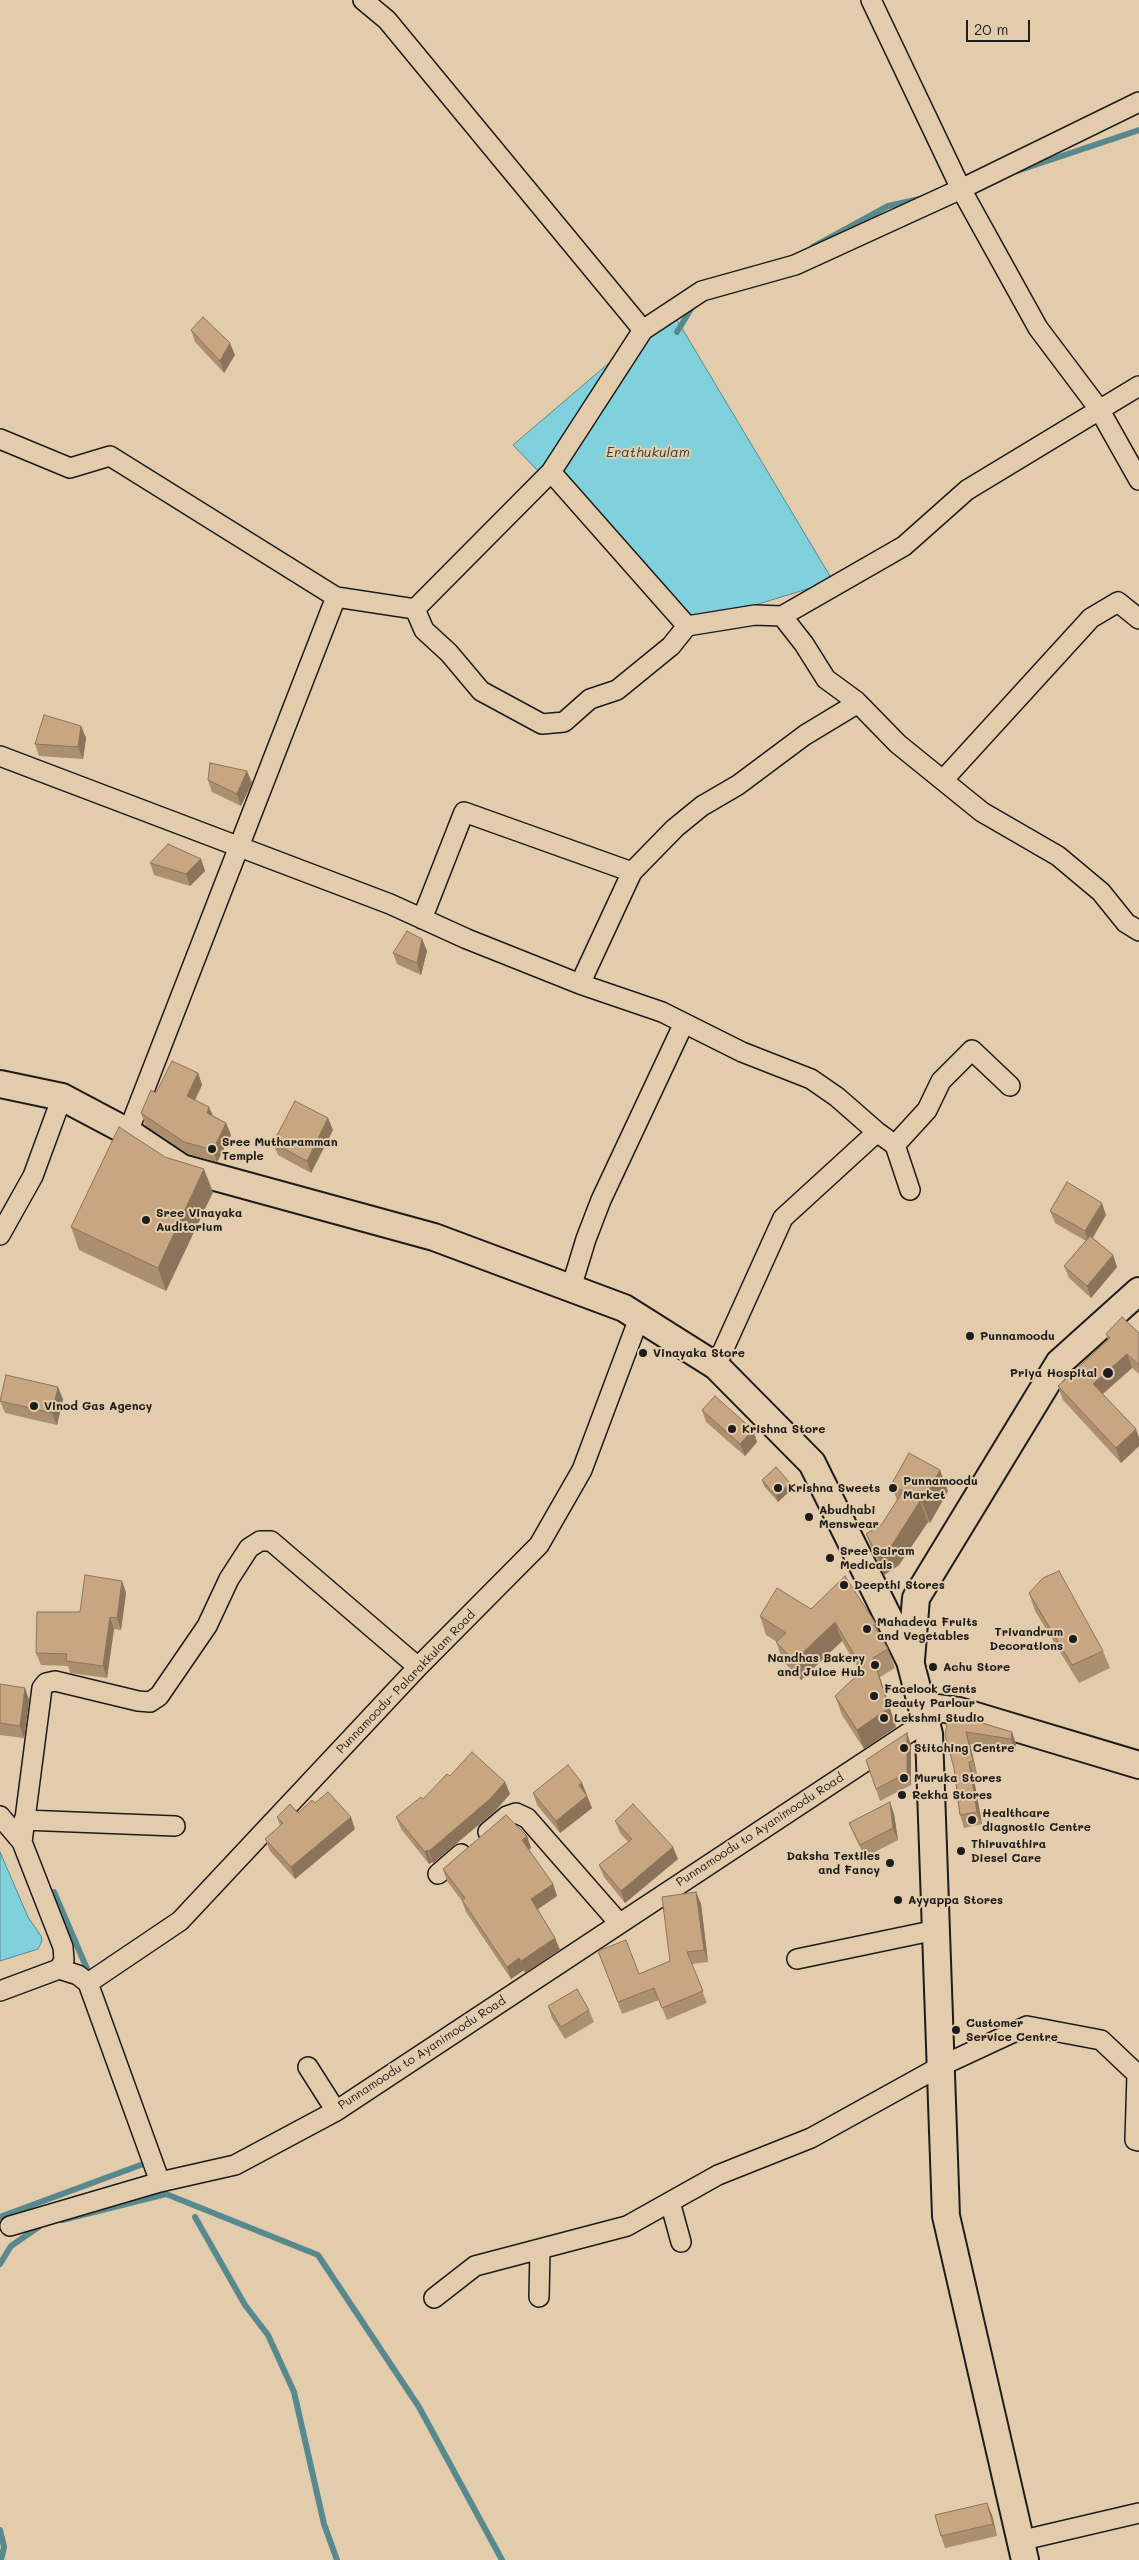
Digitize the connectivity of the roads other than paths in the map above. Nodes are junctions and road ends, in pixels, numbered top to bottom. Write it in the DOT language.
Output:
graph roads {
  1 [pos="363,0"];
  2 [pos="871,0"];
  3 [pos="1139,102"];
  4 [pos="961,189"];
  5 [pos="643,330"];
  6 [pos="1139,386"];
  7 [pos="1099,409"];
  8 [pos="0,439"];
  9 [pos="551,472"];
  10 [pos="1139,480"];
  11 [pos="336,597"];
  12 [pos="414,609"];
  13 [pos="782,616"];
  14 [pos="1139,620"];
  15 [pos="687,626"];
  16 [pos="858,703"];
  17 [pos="0,756"];
  18 [pos="944,779"];
  19 [pos="238,846"];
  20 [pos="632,872"];
  21 [pos="422,919"];
  22 [pos="1139,931"];
  23 [pos="580,984"];
  24 [pos="684,1024"];
  25 [pos="0,1084"];
  26 [pos="1010,1086"];
  27 [pos="62,1097"];
  28 [pos="128,1132"];
  29 [pos="877,1132"];
  30 [pos="895,1145"];
  31 [pos="910,1190"];
  32 [pos="0,1235"];
  33 [pos="571,1288"];
  34 [pos="1139,1291"];
  35 [pos="639,1318"];
  36 [pos="716,1366"];
  37 [pos="910,1661"];
  38 [pos="418,1668"];
  39 [pos="924,1714"];
  40 [pos="1139,1765"];
  41 [pos="0,1816"];
  42 [pos="24,1820"];
  43 [pos="175,1826"];
  44 [pos="22,1842"];
  45 [pos="438,1874"];
  46 [pos="619,1924"];
  47 [pos="936,1930"];
  48 [pos="797,1959"];
  49 [pos="59,1969"];
  50 [pos="94,1979"];
  51 [pos="0,1991"];
  52 [pos="941,2066"];
  53 [pos="308,2067"];
  54 [pos="336,2111"];
  55 [pos="1139,2141"];
  56 [pos="160,2182"];
  57 [pos="670,2202"];
  58 [pos="10,2226"];
  59 [pos="681,2242"];
  60 [pos="540,2250"];
  61 [pos="539,2296"];
  62 [pos="434,2298"];
  63 [pos="1139,2513"];
  64 [pos="1023,2549"];
  1 -- 5 [label="street"];
  2 -- 4 [label="street"];
  3 -- 4 [label="street"];
  4 -- 5 [label="street"];
  4 -- 7 [label="street"];
  5 -- 9 [label="street"];
  6 -- 7 [label="street"];
  7 -- 10 [label="street"];
  7 -- 13 [label="street"];
  8 -- 11 [label="street"];
  9 -- 12 [label="street"];
  9 -- 15 [label="street"];
  11 -- 12 [label="street"];
  11 -- 19 [label="street"];
  12 -- 15 [label="street"];
  13 -- 15 [label="street"];
  13 -- 16 [label="street"];
  14 -- 18 [label="street"];
  16 -- 18 [label="street"];
  16 -- 20 [label="street"];
  17 -- 19 [label="street"];
  18 -- 22 [label="street"];
  19 -- 21 [label="street"];
  19 -- 28 [label="street"];
  20 -- 21 [label="street"];
  20 -- 23 [label="street"];
  21 -- 23 [label="street"];
  23 -- 24 [label="street"];
  24 -- 29 [label="street"];
  24 -- 33 [label="street"];
  25 -- 27 [label="main road"];
  26 -- 30 [label="street"];
  27 -- 28 [label="main road"];
  27 -- 32 [label="street"];
  28 -- 33 [label="main road"];
  29 -- 30 [label="street"];
  29 -- 36 [label="street"];
  30 -- 31 [label="street"];
  33 -- 35 [label="main road"];
  34 -- 37 [label="main road"];
  35 -- 36 [label="main road"];
  35 -- 38 [label="street, Punnamoodu- Palarakkulam Road"];
  36 -- 37 [label="main road"];
  37 -- 39 [label="main road"];
  38 -- 42 [label="street"];
  38 -- 50 [label="street, Punnamoodu- Palarakkulam Road"];
  39 -- 40 [label="main road"];
  39 -- 46 [label="street, Punnamoodu to Ayanimoodu Road"];
  39 -- 47 [label="main road"];
  41 -- 44 [label="street"];
  42 -- 43 [label="street"];
  42 -- 44 [label="street"];
  44 -- 49 [label="street"];
  45 -- 46 [label="street"];
  46 -- 54 [label="street, Punnamoodu to Ayanimoodu Road"];
  47 -- 48 [label="street"];
  47 -- 52 [label="main road"];
  49 -- 50 [label="street"];
  49 -- 51 [label="street"];
  50 -- 56 [label="street"];
  52 -- 55 [label="street"];
  52 -- 57 [label="street"];
  52 -- 64 [label="main road"];
  53 -- 54 [label="street"];
  54 -- 56 [label="street, Punnamoodu to Ayanimoodu Road"];
  56 -- 58 [label="street, Punnamoodu to Ayanimoodu Road"];
  57 -- 59 [label="street"];
  57 -- 60 [label="street"];
  60 -- 61 [label="street"];
  60 -- 62 [label="street"];
  63 -- 64 [label="street"];
}
